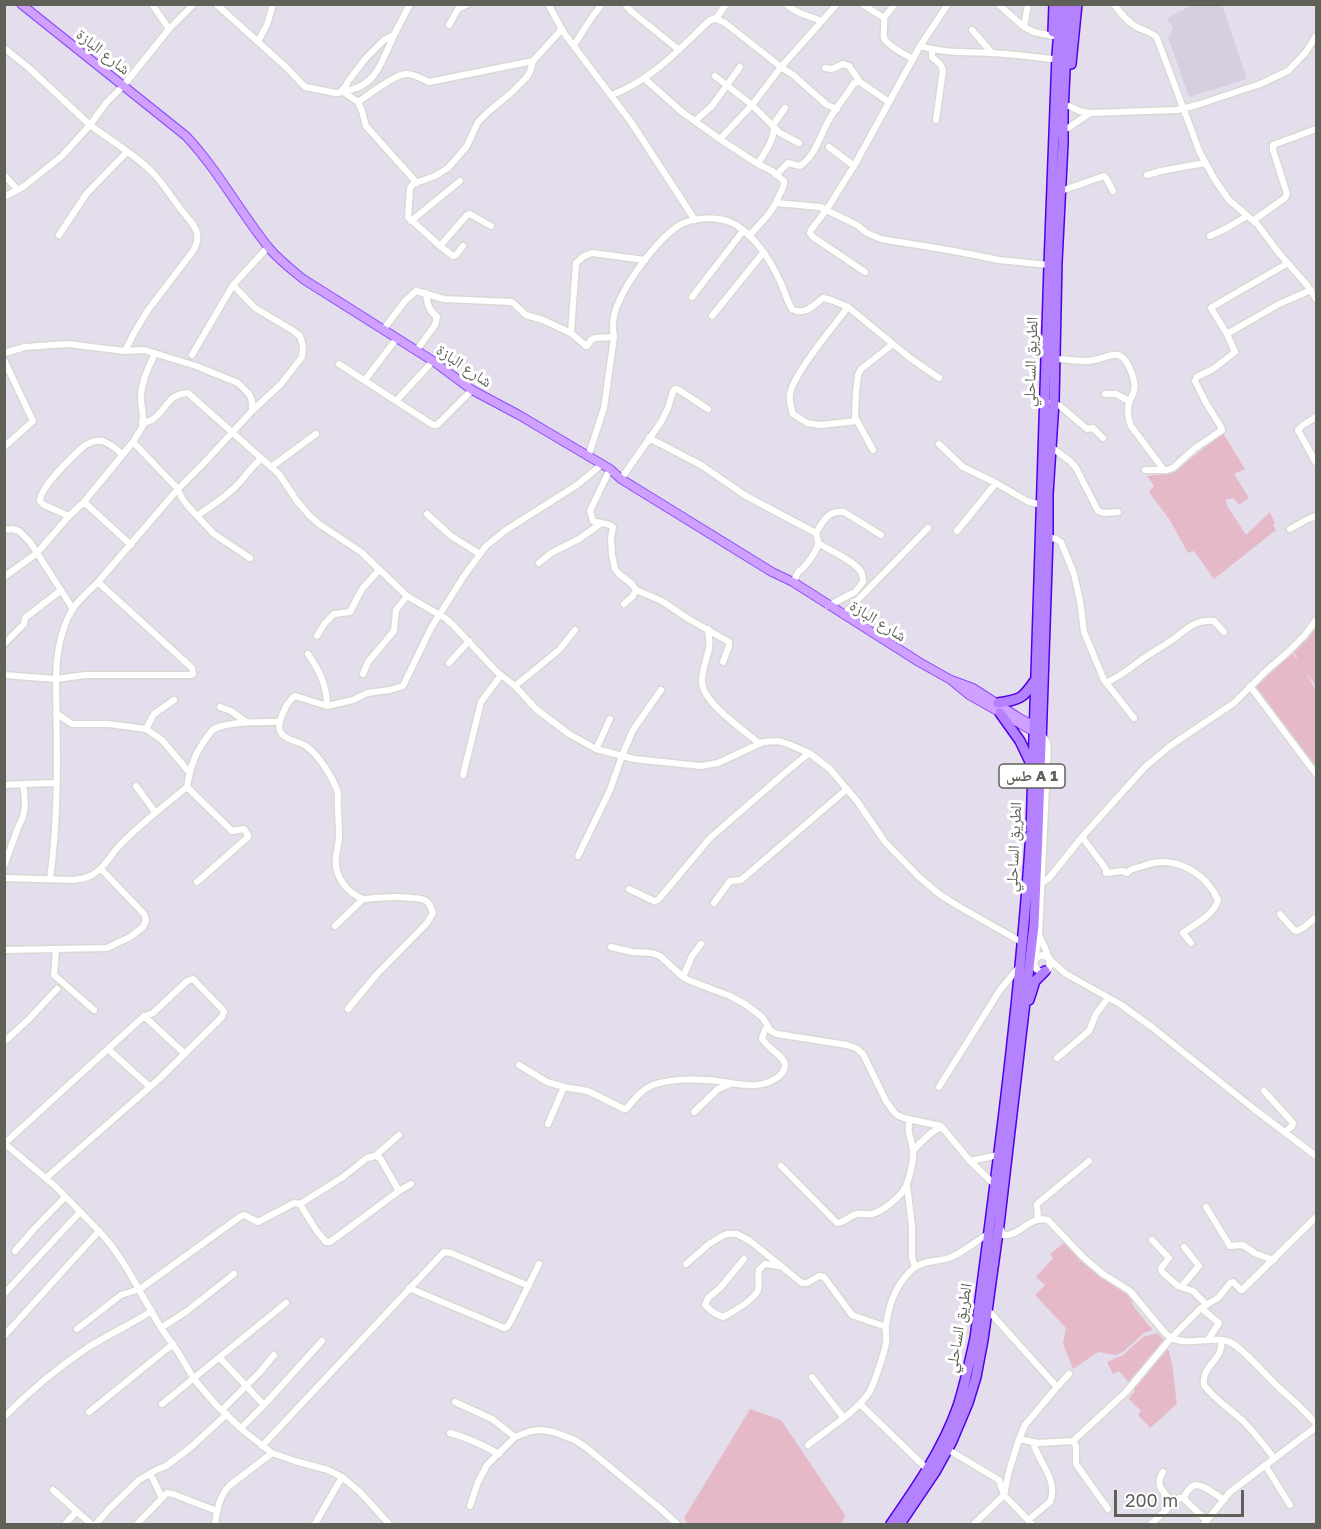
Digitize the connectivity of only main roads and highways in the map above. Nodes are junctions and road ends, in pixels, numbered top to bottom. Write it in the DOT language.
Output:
graph roads {
  1 [pos="21,4"];
  2 [pos="1070,4"];
  3 [pos="1077,4"];
  4 [pos="1053,5"];
  5 [pos="1057,70"];
  6 [pos="1063,143"];
  7 [pos="1050,402"];
  8 [pos="1046,458"];
  9 [pos="1036,679"];
  10 [pos="999,708"];
  11 [pos="1038,729"];
  12 [pos="1032,767"];
  13 [pos="1045,971"];
  14 [pos="1022,1022"];
  15 [pos="891,1524"];
  16 [pos="900,1524"];
  1 -- 10 [label="main road, شارع البازة"];
  2 -- 6 [label="highway, الطريق الساحلي / طس A 1"];
  3 -- 6 [label="highway"];
  4 -- 5 [label="highway, الطريق الساحلي / طس A 1"];
  4 -- 5 [label="highway"];
  5 -- 7 [label="highway, الطريق الساحلي / طس A 1"];
  6 -- 7 [label="highway, الطريق الساحلي / طس A 1"];
  7 -- 8 [label="highway, الطريق الساحلي / طس A 1"];
  7 -- 8 [label="highway, الطريق الساحلي / طس A 1"];
  8 -- 9 [label="highway, الطريق الساحلي / طس A 1"];
  8 -- 11 [label="highway, الطريق الساحلي / طس A 1"];
  9 -- 10 [label="highway"];
  9 -- 11 [label="highway, الطريق الساحلي / طس A 1"];
  10 -- 11 [label="main road, شارع البازة"];
  10 -- 12 [label="highway"];
  11 -- 12 [label="highway, الطريق الساحلي / طس A 1"];
  11 -- 14 [label="highway, الطريق الساحلي / طس A 1"];
  12 -- 15 [label="highway, الطريق الساحلي / طس A 1"];
  13 -- 14 [label="highway"];
  14 -- 16 [label="highway, الطريق الساحلي / طس A 1"];
}
